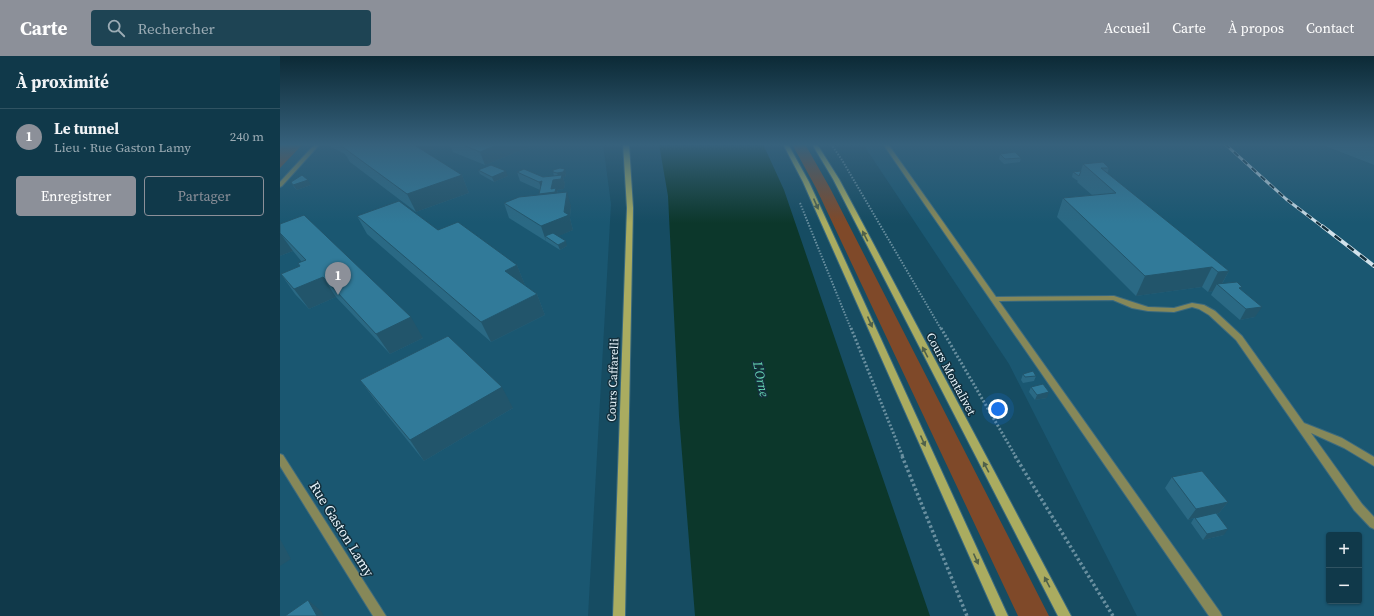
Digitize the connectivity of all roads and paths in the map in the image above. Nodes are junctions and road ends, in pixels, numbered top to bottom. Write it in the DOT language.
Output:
graph roads {
  1 [pos="294,170"];
  2 [pos="628,170"];
  3 [pos="799,170"];
  4 [pos="830,170"];
  5 [pos="848,170"];
  6 [pos="903,170"];
  7 [pos="280,185"];
  8 [pos="798,197"];
  9 [pos="994,299"];
  10 [pos="1300,425"];
  11 [pos="280,458"];
  12 [pos="1374,462"];
  13 [pos="1374,524"];
  14 [pos="380,616"];
  15 [pos="619,616"];
  16 [pos="967,616"];
  17 [pos="1002,616"];
  18 [pos="1065,616"];
  19 [pos="1113,616"];
  20 [pos="1216,616"];
  1 -- 7 [label="street"];
  2 -- 15 [label="main road, Cours Caffarelli"];
  3 -- 17 [label="main road, one-way"];
  18 -- 4 [label="main road, Cours Montalivet, one-way"];
  5 -- 19 [label="path"];
  6 -- 9 [label="street"];
  8 -- 16 [label="path"];
  9 -- 10 [label="street"];
  9 -- 20 [label="street"];
  10 -- 12 [label="street"];
  10 -- 13 [label="street"];
  11 -- 14 [label="street, Rue Gaston Lamy"];
}
